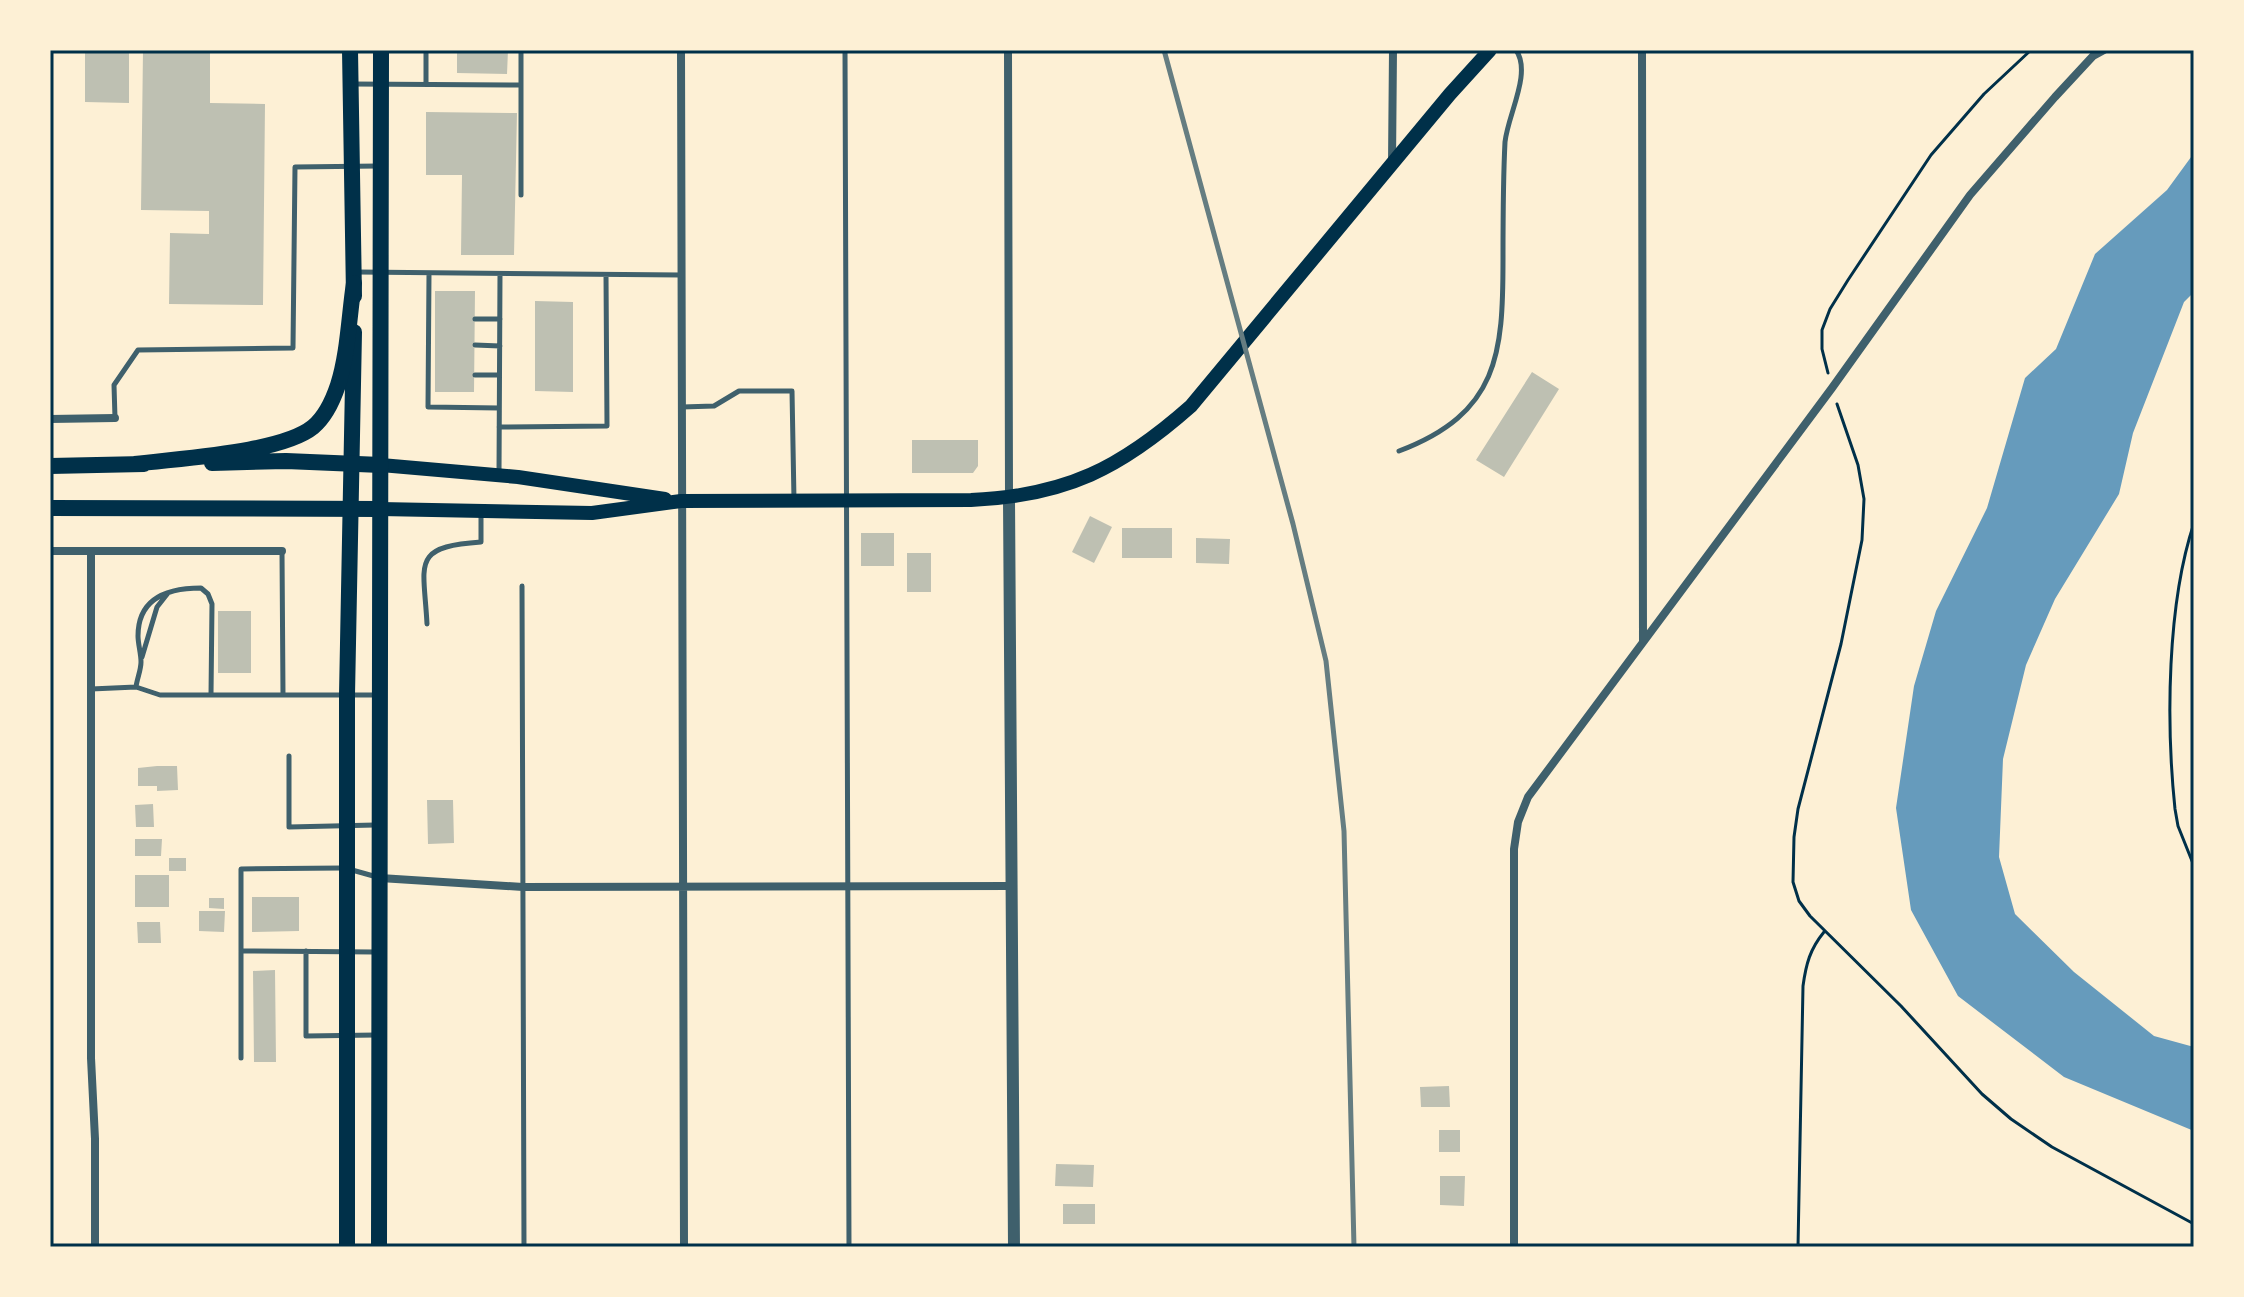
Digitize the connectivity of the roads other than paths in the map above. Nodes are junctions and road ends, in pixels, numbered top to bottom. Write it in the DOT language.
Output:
graph roads {
  1 [pos="350,50"];
  2 [pos="381,50"];
  3 [pos="426,50"];
  4 [pos="521,50"];
  5 [pos="681,50"];
  6 [pos="845,50"];
  7 [pos="1008,50"];
  8 [pos="1393,50"];
  9 [pos="1490,50"];
  10 [pos="1516,50"];
  11 [pos="1642,50"];
  12 [pos="2104,50"];
  13 [pos="351,84"];
  14 [pos="382,84"];
  15 [pos="426,84"];
  16 [pos="520,85"];
  17 [pos="1392,164"];
  18 [pos="352,166"];
  19 [pos="382,166"];
  20 [pos="521,195"];
  21 [pos="381,273"];
  22 [pos="429,274"];
  23 [pos="500,274"];
  24 [pos="606,275"];
  25 [pos="681,275"];
  26 [pos="354,277"];
  27 [pos="475,319"];
  28 [pos="500,319"];
  29 [pos="475,345"];
  30 [pos="500,346"];
  31 [pos="475,375"];
  32 [pos="499,375"];
  33 [pos="681,407"];
  34 [pos="499,408"];
  35 [pos="115,418"];
  36 [pos="50,419"];
  37 [pos="499,427"];
  38 [pos="1399,451"];
  39 [pos="352,463"];
  40 [pos="135,464"];
  41 [pos="381,465"];
  42 [pos="50,466"];
  43 [pos="499,476"];
  44 [pos="1009,499"];
  45 [pos="794,500"];
  46 [pos="681,501"];
  47 [pos="847,501"];
  48 [pos="50,508"];
  49 [pos="350,509"];
  50 [pos="380,509"];
  51 [pos="481,511"];
  52 [pos="50,551"];
  53 [pos="91,551"];
  54 [pos="282,551"];
  55 [pos="522,586"];
  56 [pos="170,592"];
  57 [pos="427,624"];
  58 [pos="1643,642"];
  59 [pos="141,662"];
  60 [pos="136,687"];
  61 [pos="91,689"];
  62 [pos="211,695"];
  63 [pos="283,695"];
  64 [pos="347,695"];
  65 [pos="380,695"];
  66 [pos="289,756"];
  67 [pos="347,825"];
  68 [pos="380,825"];
  69 [pos="347,868"];
  70 [pos="380,878"];
  71 [pos="846,886"];
  72 [pos="1011,886"];
  73 [pos="523,887"];
  74 [pos="683,887"];
  75 [pos="241,951"];
  76 [pos="306,951"];
  77 [pos="347,951"];
  78 [pos="379,952"];
  79 [pos="347,1035"];
  80 [pos="379,1035"];
  81 [pos="241,1058"];
  82 [pos="95,1247"];
  83 [pos="347,1247"];
  84 [pos="379,1247"];
  85 [pos="524,1247"];
  86 [pos="684,1247"];
  87 [pos="849,1247"];
  88 [pos="1014,1247"];
  89 [pos="1514,1247"];
  1 -- 13 [label="main road"];
  2 -- 14 [label="main road"];
  3 -- 15 [label="lane"];
  4 -- 16 [label="lane"];
  5 -- 25 [label="street"];
  6 -- 47 [label="lane"];
  7 -- 44 [label="street"];
  8 -- 17 [label="street"];
  9 -- 17 [label="main road"];
  10 -- 38 [label="lane"];
  11 -- 58 [label="street"];
  12 -- 58 [label="street"];
  13 -- 14 [label="lane"];
  13 -- 18 [label="main road"];
  14 -- 15 [label="lane"];
  14 -- 19 [label="main road"];
  15 -- 16 [label="lane"];
  16 -- 20 [label="lane"];
  17 -- 44 [label="main road"];
  18 -- 19 [label="lane"];
  18 -- 26 [label="main road"];
  18 -- 35 [label="lane"];
  19 -- 21 [label="main road"];
  21 -- 22 [label="lane"];
  21 -- 26 [label="lane"];
  21 -- 41 [label="main road"];
  22 -- 23 [label="lane"];
  22 -- 34 [label="lane"];
  23 -- 24 [label="lane"];
  23 -- 28 [label="lane"];
  24 -- 25 [label="lane"];
  24 -- 37 [label="lane"];
  25 -- 33 [label="street"];
  26 -- 39 [label="main road"];
  26 -- 40 [label="main road"];
  27 -- 28 [label="lane"];
  28 -- 30 [label="lane"];
  29 -- 30 [label="lane"];
  30 -- 32 [label="lane"];
  31 -- 32 [label="lane"];
  32 -- 34 [label="lane"];
  33 -- 45 [label="lane"];
  33 -- 46 [label="street"];
  34 -- 37 [label="lane"];
  35 -- 36 [label="street"];
  37 -- 43 [label="lane"];
  39 -- 40 [label="main road"];
  39 -- 41 [label="main road"];
  39 -- 49 [label="main road"];
  40 -- 42 [label="main road"];
  41 -- 43 [label="main road"];
  41 -- 50 [label="main road"];
  43 -- 46 [label="main road"];
  44 -- 47 [label="main road"];
  44 -- 72 [label="street"];
  45 -- 46 [label="main road"];
  45 -- 47 [label="main road"];
  46 -- 51 [label="main road"];
  46 -- 74 [label="street"];
  47 -- 71 [label="lane"];
  48 -- 49 [label="main road"];
  49 -- 50 [label="main road"];
  49 -- 64 [label="main road"];
  50 -- 51 [label="main road"];
  50 -- 65 [label="main road"];
  51 -- 57 [label="lane"];
  52 -- 53 [label="street"];
  53 -- 54 [label="street"];
  53 -- 61 [label="street"];
  54 -- 63 [label="lane"];
  55 -- 73 [label="lane"];
  56 -- 59 [label="lane"];
  56 -- 59 [label="lane"];
  56 -- 62 [label="lane"];
  58 -- 89 [label="street"];
  59 -- 60 [label="lane"];
  60 -- 61 [label="lane"];
  60 -- 62 [label="lane"];
  61 -- 82 [label="street"];
  62 -- 63 [label="lane"];
  63 -- 64 [label="lane"];
  64 -- 65 [label="lane"];
  64 -- 67 [label="main road"];
  65 -- 68 [label="main road"];
  66 -- 67 [label="lane"];
  67 -- 68 [label="lane"];
  67 -- 69 [label="main road"];
  68 -- 70 [label="main road"];
  69 -- 70 [label="lane"];
  69 -- 75 [label="lane"];
  69 -- 77 [label="main road"];
  70 -- 73 [label="street"];
  70 -- 78 [label="main road"];
  71 -- 72 [label="street"];
  71 -- 74 [label="street"];
  71 -- 87 [label="lane"];
  72 -- 88 [label="street"];
  73 -- 74 [label="street"];
  73 -- 85 [label="lane"];
  74 -- 86 [label="street"];
  75 -- 76 [label="lane"];
  75 -- 81 [label="lane"];
  76 -- 77 [label="lane"];
  76 -- 79 [label="lane"];
  77 -- 78 [label="lane"];
  77 -- 79 [label="main road"];
  78 -- 80 [label="main road"];
  79 -- 80 [label="lane"];
  79 -- 83 [label="main road"];
  80 -- 84 [label="main road"];
}
